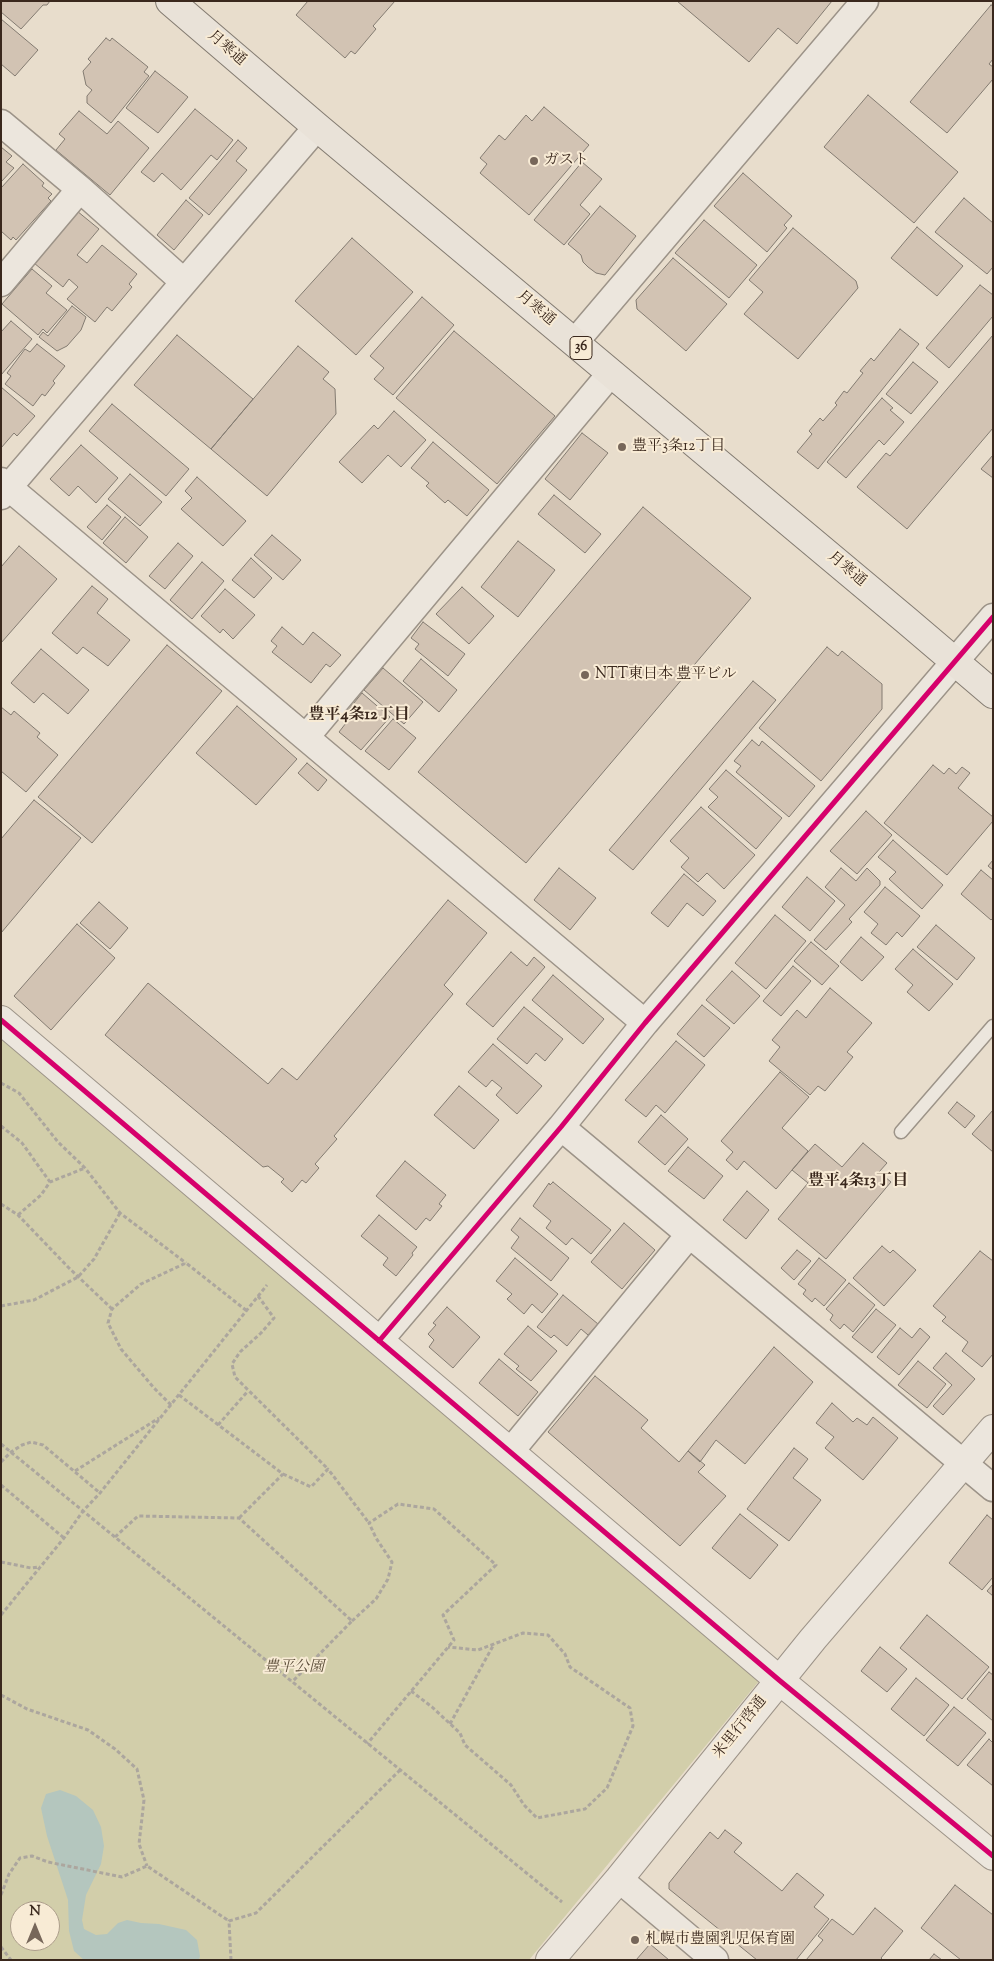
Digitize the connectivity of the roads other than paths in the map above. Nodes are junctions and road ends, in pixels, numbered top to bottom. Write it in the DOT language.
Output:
graph roads {
  1 [pos="170,1"];
  2 [pos="865,1"];
  3 [pos="1,122"];
  4 [pos="317,127"];
  5 [pos="80,189"];
  6 [pos="184,282"];
  7 [pos="1,283"];
  8 [pos="575,342"];
  9 [pos="611,373"];
  10 [pos="4,488"];
  11 [pos="993,617"];
  12 [pos="955,662"];
  13 [pos="993,694"];
  14 [pos="306,737"];
  15 [pos="1,1020"];
  16 [pos="645,1023"];
  17 [pos="993,1026"];
  18 [pos="561,1128"];
  19 [pos="901,1132"];
  20 [pos="689,1235"];
  21 [pos="379,1341"];
  22 [pos="993,1428"];
  23 [pos="510,1452"];
  24 [pos="963,1464"];
  25 [pos="993,1488"];
  26 [pos="780,1680"];
  27 [pos="993,1856"];
  28 [pos="619,1879"];
  29 [pos="550,1960"];
  30 [pos="715,1960"];
  1 -- 4 [label="highway, 月寒通 / 36"];
  2 -- 8 [label="street"];
  3 -- 5 [label="street"];
  4 -- 6 [label="street"];
  4 -- 8 [label="highway, 月寒通 / 36"];
  5 -- 6 [label="street"];
  5 -- 7 [label="street"];
  6 -- 10 [label="street"];
  8 -- 9 [label="highway, 月寒通 / 36"];
  9 -- 12 [label="highway, 月寒通 / 36"];
  9 -- 14 [label="street"];
  10 -- 14 [label="street"];
  11 -- 12 [label="street"];
  12 -- 13 [label="highway, 月寒通 / 36"];
  12 -- 16 [label="street"];
  14 -- 16 [label="street"];
  15 -- 21 [label="street"];
  16 -- 18 [label="street"];
  17 -- 19 [label="lane"];
  18 -- 20 [label="street"];
  18 -- 21 [label="street"];
  20 -- 23 [label="street"];
  20 -- 24 [label="street"];
  21 -- 23 [label="street"];
  22 -- 24 [label="street, 米里行啓通"];
  23 -- 26 [label="street"];
  24 -- 25 [label="street"];
  24 -- 26 [label="street, 米里行啓通"];
  26 -- 27 [label="street"];
  26 -- 28 [label="street, 米里行啓通"];
  28 -- 29 [label="street, 米里行啓通"];
  28 -- 30 [label="street"];
}
